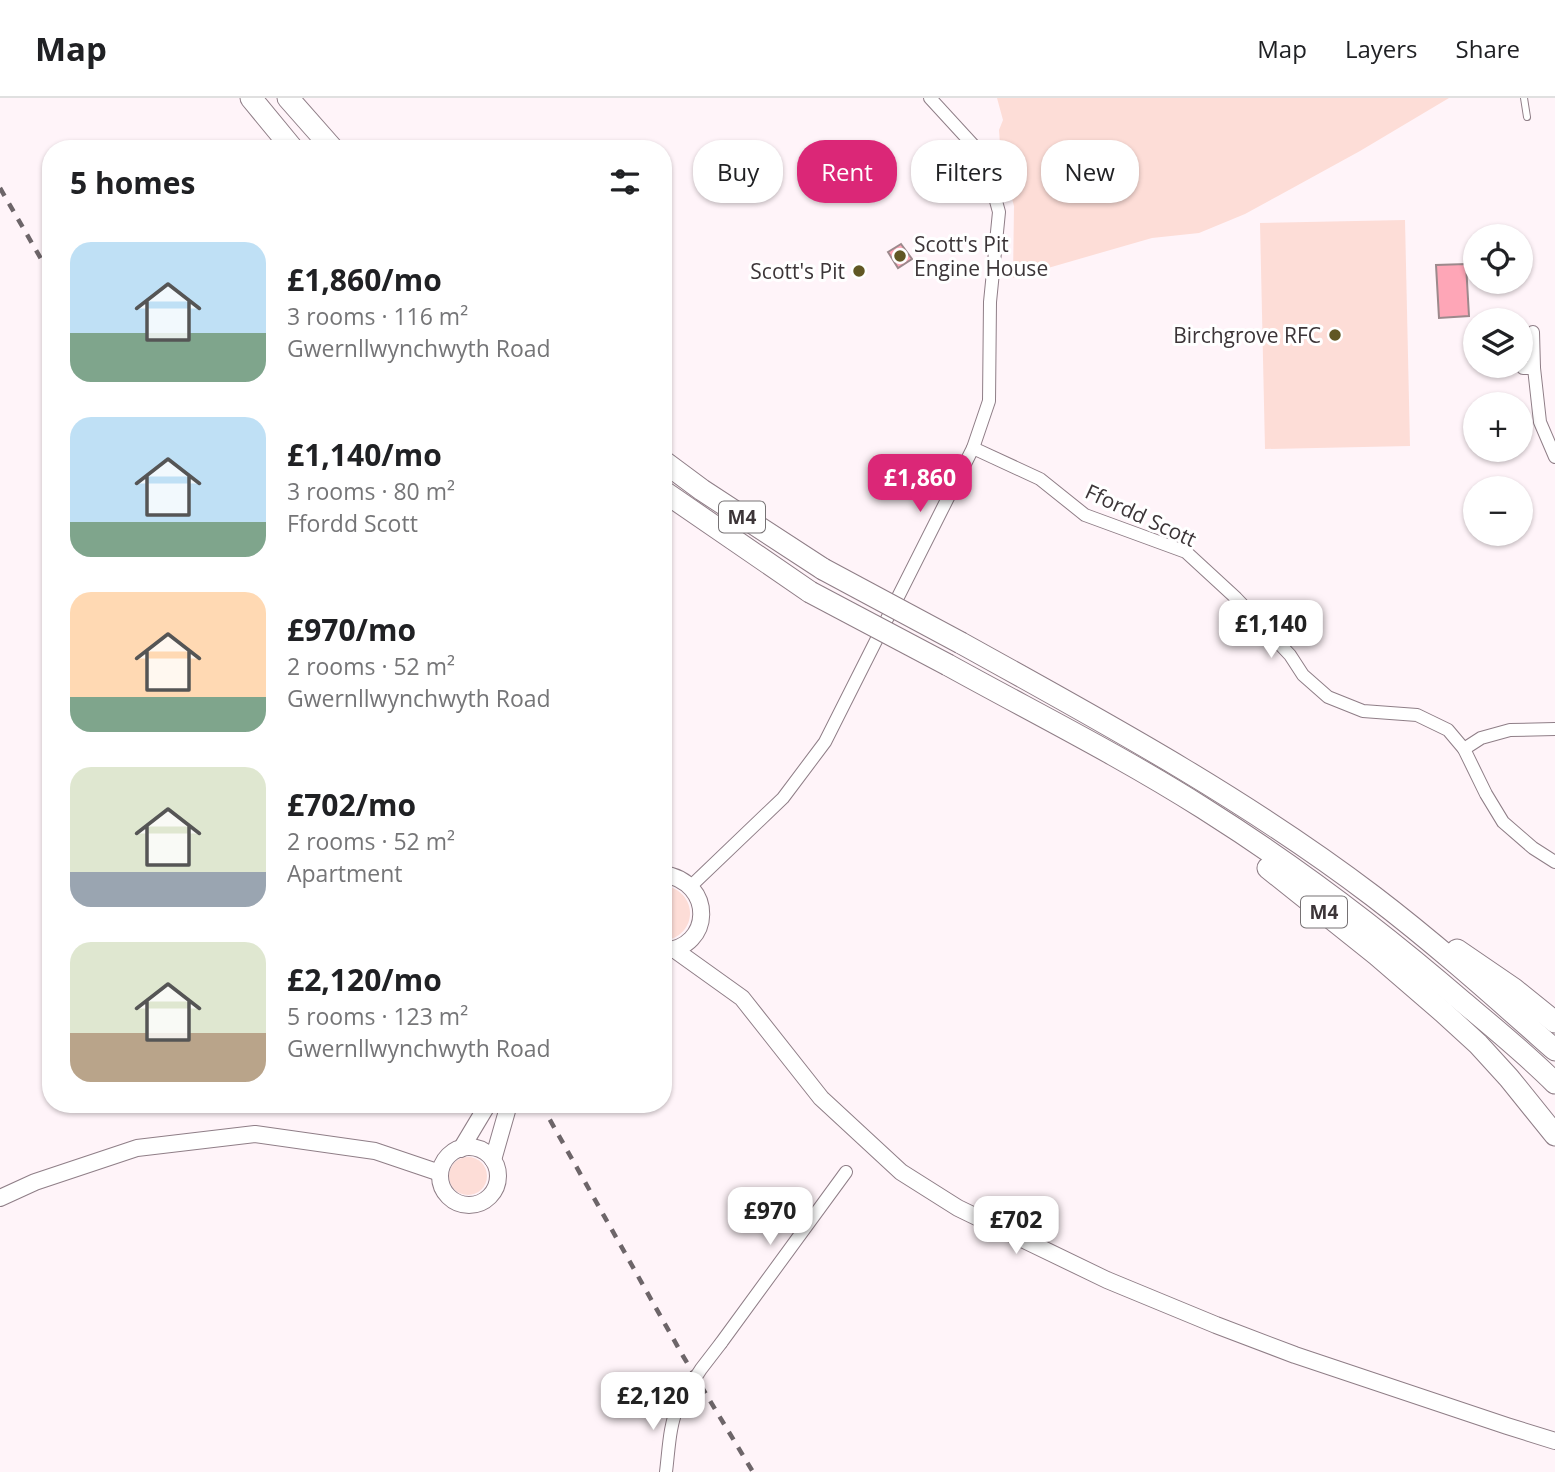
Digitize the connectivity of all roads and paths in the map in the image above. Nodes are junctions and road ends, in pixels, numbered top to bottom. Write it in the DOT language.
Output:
graph roads {
  1 [pos="251,98"];
  2 [pos="288,98"];
  3 [pos="930,98"];
  4 [pos="1524,98"];
  5 [pos="1527,117"];
  6 [pos="286,140"];
  7 [pos="325,140"];
  8 [pos="1531,378"];
  9 [pos="973,448"];
  10 [pos="1555,457"];
  11 [pos="672,468"];
  12 [pos="672,497"];
  13 [pos="1272,615"];
  14 [pos="1261,624"];
  15 [pos="1060,727"];
  16 [pos="1555,729"];
  17 [pos="1464,749"];
  18 [pos="1555,862"];
  19 [pos="672,875"];
  20 [pos="691,886"];
  21 [pos="1373,896"];
  22 [pos="672,950"];
  23 [pos="672,953"];
  24 [pos="1555,1022"];
  25 [pos="1555,1050"];
  26 [pos="1555,1083"];
  27 [pos="483,1113"];
  28 [pos="506,1113"];
  29 [pos="1555,1135"];
  30 [pos="461,1149"];
  31 [pos="493,1160"];
  32 [pos="440,1172"];
  33 [pos="846,1172"];
  34 [pos="0,1198"];
  35 [pos="1554,1440"];
  36 [pos="666,1472"];
  1 -- 6 [label="highway"];
  2 -- 7 [label="highway"];
  3 -- 9 [label="street"];
  4 -- 5 [label="lane"];
  8 -- 10 [label="street"];
  9 -- 14 [label="street, Ffordd Scott"];
  9 -- 20 [label="street"];
  11 -- 21 [label="highway, M4, bridge"];
  12 -- 15 [label="highway, M4, bridge"];
  13 -- 14 [label="street"];
  14 -- 17 [label="street, Ffordd Scott"];
  15 -- 26 [label="highway, M4"];
  15 -- 29 [label="highway, M4"];
  16 -- 17 [label="street"];
  17 -- 18 [label="street, Ffordd Scott"];
  19 -- 20 [label="main road"];
  20 -- 22 [label="main road"];
  21 -- 24 [label="highway, M4"];
  21 -- 25 [label="highway, M4"];
  23 -- 35 [label="main road"];
  27 -- 30 [label="main road"];
  28 -- 31 [label="main road"];
  30 -- 31 [label="main road"];
  30 -- 32 [label="main road"];
  31 -- 32 [label="main road"];
  32 -- 34 [label="main road"];
  33 -- 36 [label="street, bridge"];
}
